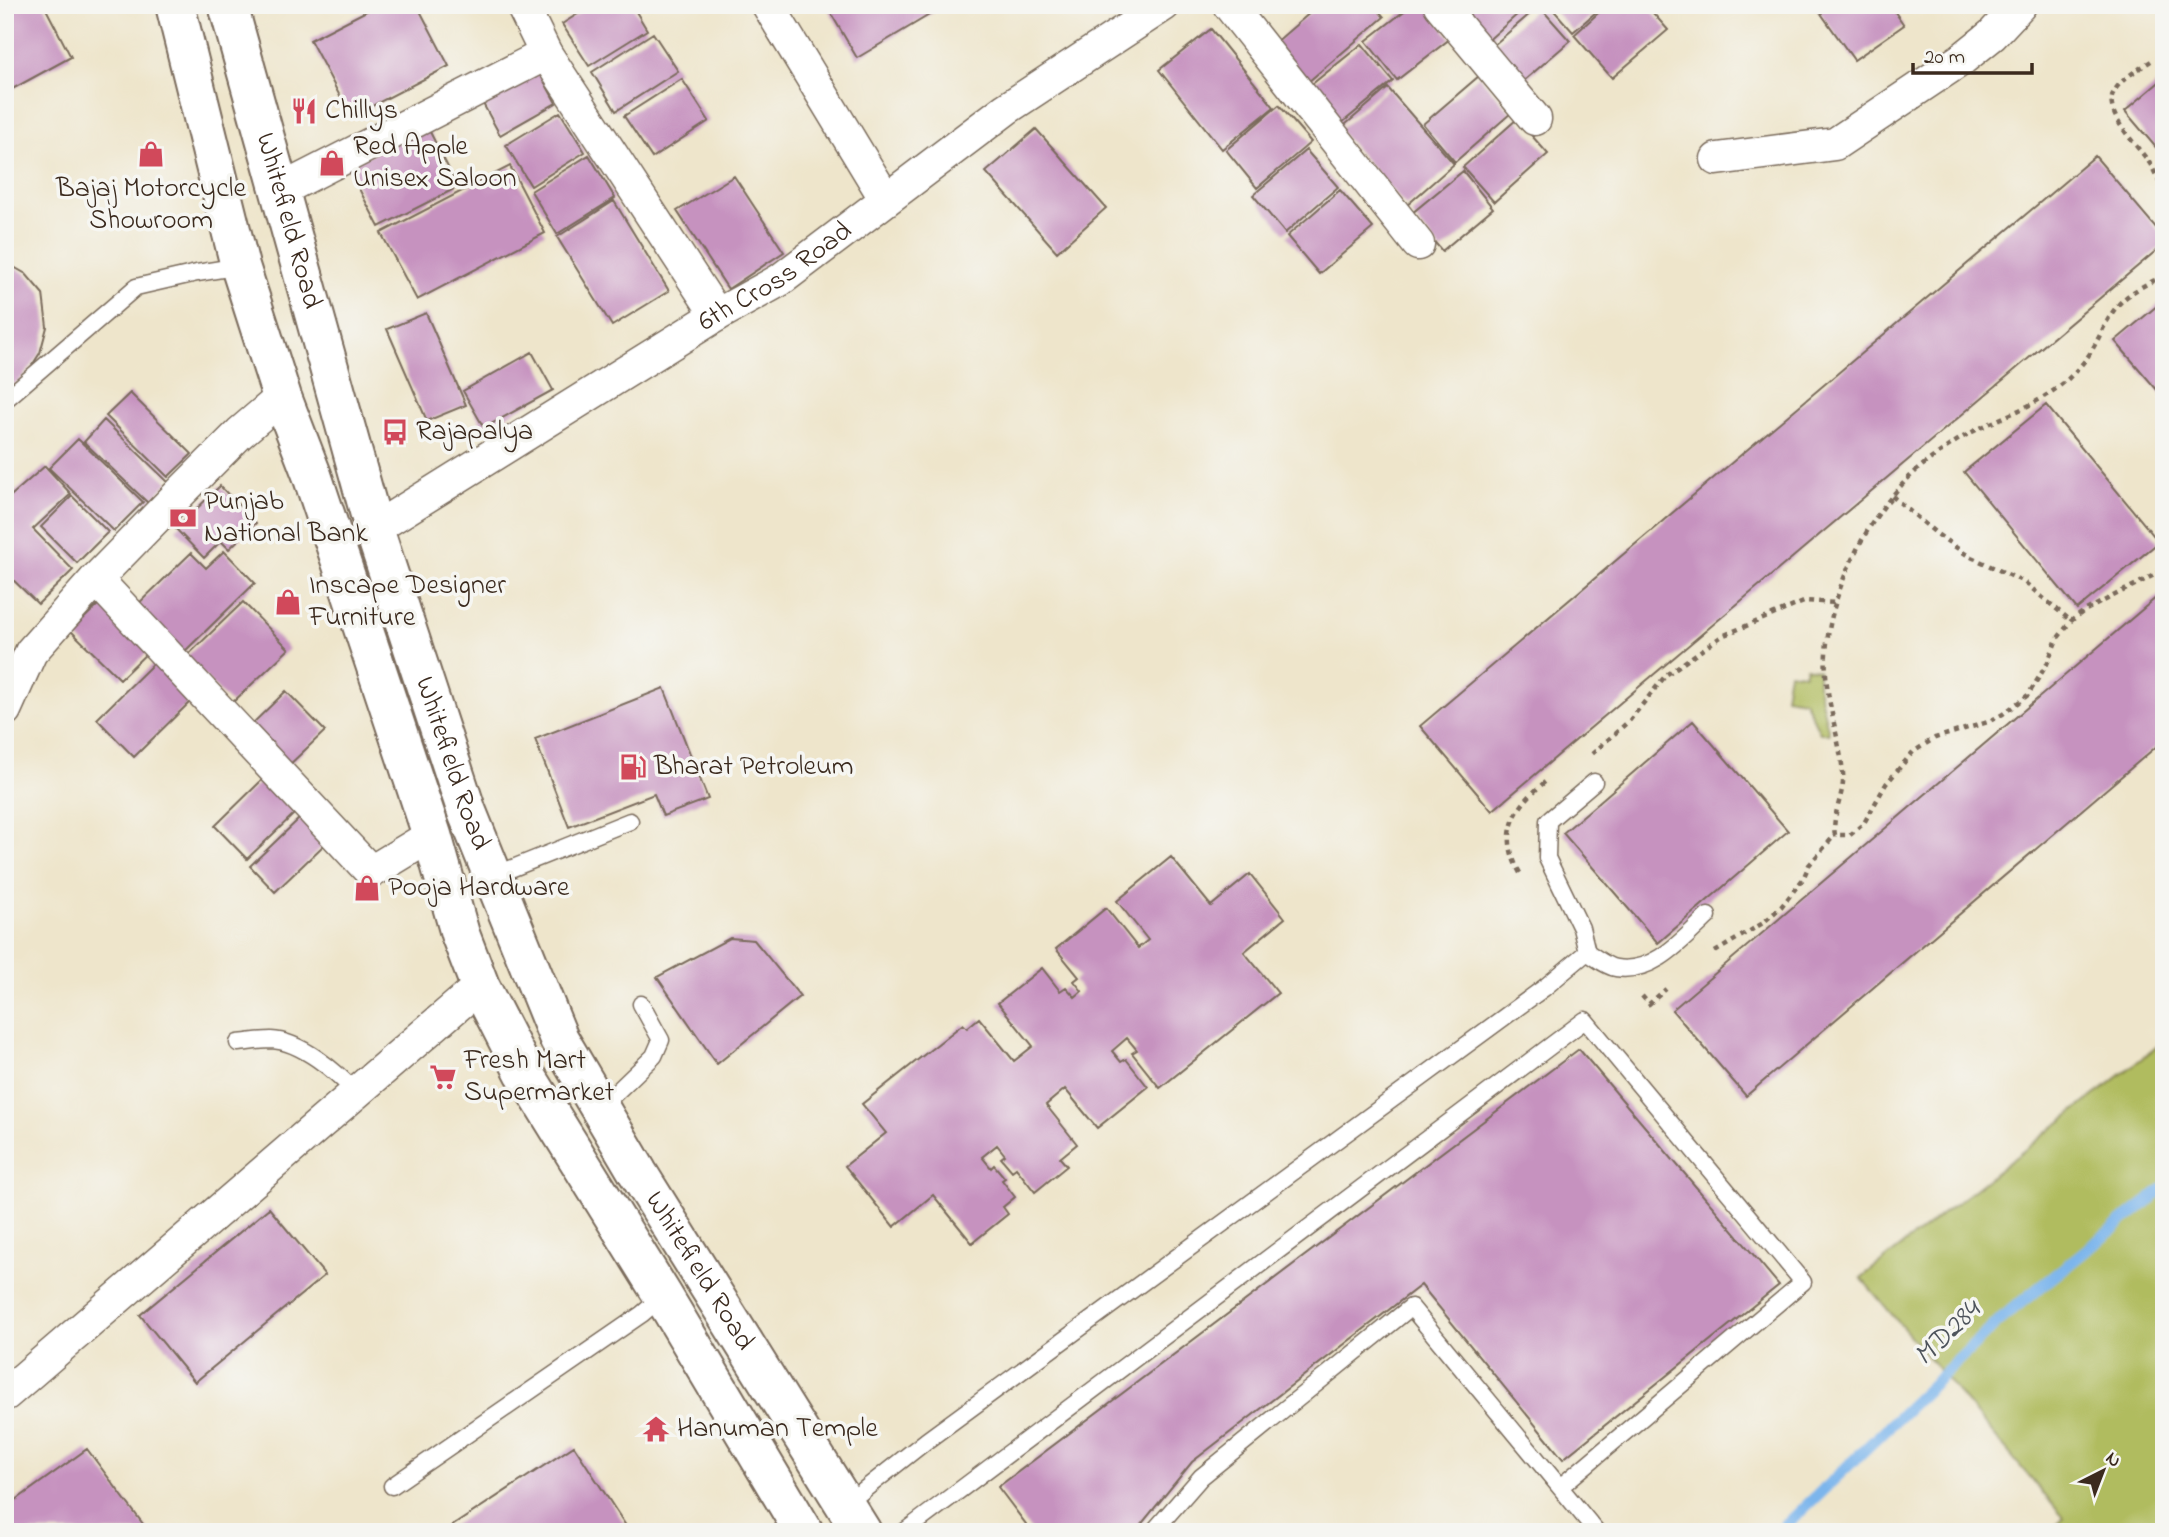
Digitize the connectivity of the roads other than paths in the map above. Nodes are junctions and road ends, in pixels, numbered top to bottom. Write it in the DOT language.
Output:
graph roads {
  1 [pos="176,5"];
  2 [pos="228,5"];
  3 [pos="768,5"];
  4 [pos="1164,5"];
  5 [pos="1229,5"];
  6 [pos="1440,5"];
  7 [pos="2020,5"];
  8 [pos="528,7"];
  9 [pos="546,54"];
  10 [pos="1535,119"];
  11 [pos="1717,159"];
  12 [pos="279,191"];
  13 [pos="885,198"];
  14 [pos="1418,244"];
  15 [pos="240,266"];
  16 [pos="717,315"];
  17 [pos="282,397"];
  18 [pos="5,400"];
  19 [pos="374,529"];
  20 [pos="96,579"];
  21 [pos="5,710"];
  22 [pos="1594,782"];
  23 [pos="629,821"];
  24 [pos="432,835"];
  25 [pos="493,876"];
  26 [pos="1708,916"];
  27 [pos="1587,953"];
  28 [pos="480,986"];
  29 [pos="640,1004"];
  30 [pos="238,1043"];
  31 [pos="356,1093"];
  32 [pos="600,1108"];
  33 [pos="663,1296"];
  34 [pos="6,1394"];
  35 [pos="392,1486"];
  36 [pos="1560,1487"];
  37 [pos="854,1518"];
  38 [pos="804,1532"];
  39 [pos="904,1532"];
  40 [pos="1153,1532"];
  41 [pos="1597,1532"];
  1 -- 15 [label="main road, Whitefield Road"];
  2 -- 12 [label="main road, Whitefield Road"];
  3 -- 13 [label="street"];
  4 -- 13 [label="street, 6th Cross Road"];
  5 -- 14 [label="street"];
  6 -- 10 [label="street"];
  7 -- 11 [label="street"];
  8 -- 9 [label="street"];
  9 -- 12 [label="street"];
  9 -- 16 [label="street"];
  12 -- 19 [label="main road, Whitefield Road"];
  13 -- 16 [label="street, 6th Cross Road"];
  15 -- 17 [label="main road, Whitefield Road"];
  15 -- 18 [label="lane"];
  16 -- 19 [label="street, 6th Cross Road"];
  17 -- 20 [label="street"];
  17 -- 24 [label="main road, Whitefield Road"];
  19 -- 25 [label="main road, Whitefield Road"];
  20 -- 21 [label="street"];
  20 -- 24 [label="street"];
  22 -- 27 [label="lane"];
  23 -- 25 [label="lane"];
  24 -- 28 [label="main road, Whitefield Road"];
  25 -- 32 [label="main road, Whitefield Road"];
  26 -- 27 [label="lane"];
  27 -- 37 [label="lane"];
  28 -- 31 [label="street"];
  28 -- 33 [label="main road, Whitefield Road"];
  29 -- 32 [label="lane"];
  30 -- 31 [label="lane"];
  31 -- 34 [label="street"];
  32 -- 37 [label="main road, Whitefield Road"];
  33 -- 35 [label="lane"];
  33 -- 38 [label="main road, Whitefield Road"];
  36 -- 39 [label="lane"];
  36 -- 40 [label="lane"];
  36 -- 41 [label="lane"];
}
